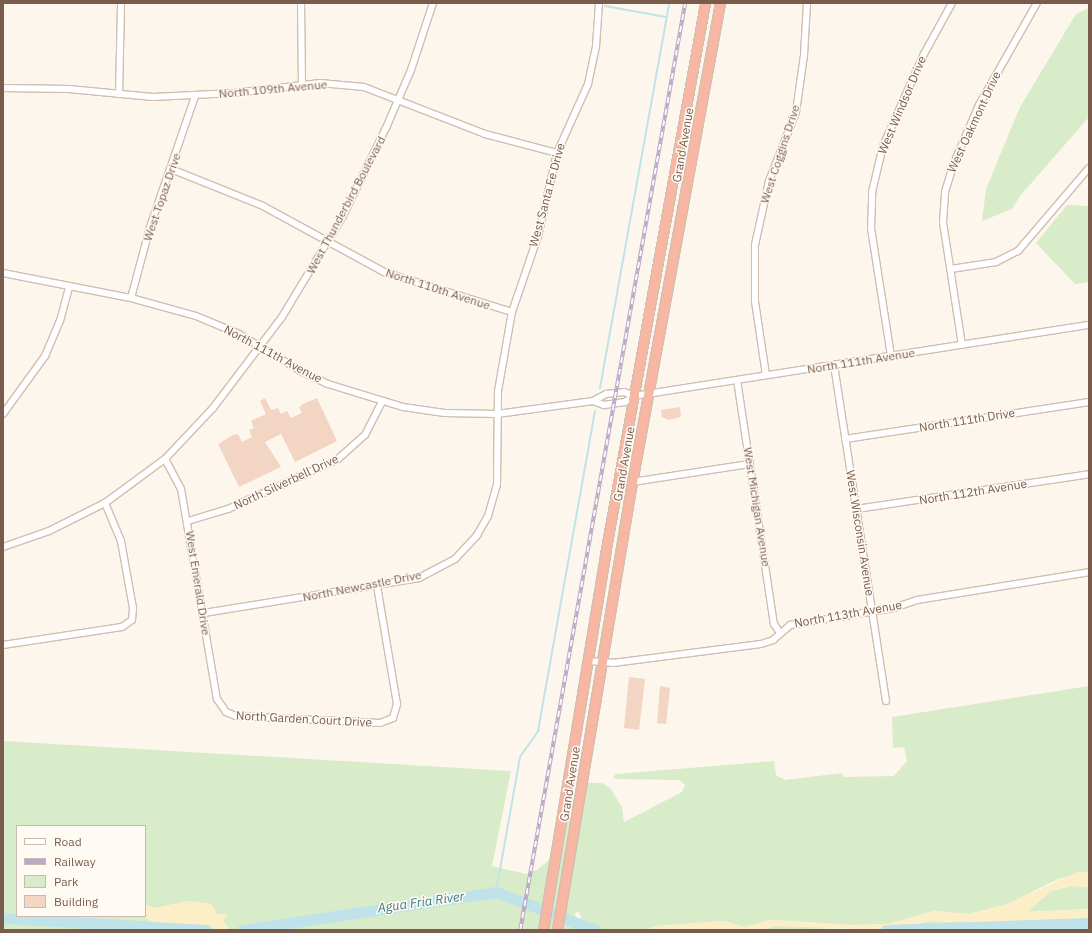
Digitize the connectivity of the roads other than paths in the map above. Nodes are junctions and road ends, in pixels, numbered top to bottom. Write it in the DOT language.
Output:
graph roads {
  1 [pos="120,3"];
  2 [pos="301,3"];
  3 [pos="433,3"];
  4 [pos="599,3"];
  5 [pos="706,3"];
  6 [pos="720,3"];
  7 [pos="807,3"];
  8 [pos="952,3"];
  9 [pos="1037,3"];
  10 [pos="302,84"];
  11 [pos="3,88"];
  12 [pos="119,94"];
  13 [pos="195,96"];
  14 [pos="399,98"];
  15 [pos="557,153"];
  16 [pos="1089,168"];
  17 [pos="172,169"];
  18 [pos="328,242"];
  19 [pos="951,269"];
  20 [pos="3,273"];
  21 [pos="69,287"];
  22 [pos="131,298"];
  23 [pos="512,312"];
  24 [pos="1089,325"];
  25 [pos="962,345"];
  26 [pos="261,346"];
  27 [pos="891,356"];
  28 [pos="834,365"];
  29 [pos="766,375"];
  30 [pos="737,380"];
  31 [pos="649,394"];
  32 [pos="634,396"];
  33 [pos="593,401"];
  34 [pos="382,402"];
  35 [pos="1089,402"];
  36 [pos="3,414"];
  37 [pos="497,414"];
  38 [pos="846,439"];
  39 [pos="165,459"];
  40 [pos="750,464"];
  41 [pos="1089,474"];
  42 [pos="632,482"];
  43 [pos="105,503"];
  44 [pos="856,509"];
  45 [pos="188,520"];
  46 [pos="3,547"];
  47 [pos="1089,572"];
  48 [pos="377,586"];
  49 [pos="872,611"];
  50 [pos="204,613"];
  51 [pos="780,633"];
  52 [pos="3,645"];
  53 [pos="587,661"];
  54 [pos="601,664"];
  55 [pos="886,701"];
  56 [pos="223,710"];
  57 [pos="543,930"];
  58 [pos="557,930"];
  1 -- 12 [label="street"];
  2 -- 10 [label="street"];
  3 -- 14 [label="street, West Thunderbird Boulevard"];
  4 -- 15 [label="street, West Santa Fe Drive"];
  5 -- 32 [label="highway, Grand Avenue"];
  6 -- 31 [label="highway, Grand Avenue"];
  7 -- 29 [label="street, West Coggins Drive"];
  8 -- 27 [label="street, West Windsor Drive"];
  9 -- 19 [label="street, West Oakmont Drive"];
  10 -- 13 [label="street, North 109th Avenue"];
  10 -- 14 [label="street, North 109th Avenue"];
  11 -- 12 [label="street, North 109th Avenue"];
  12 -- 13 [label="street, North 109th Avenue"];
  13 -- 17 [label="street, West Topaz Drive"];
  14 -- 15 [label="street, North 109th Avenue"];
  14 -- 18 [label="street, West Thunderbird Boulevard"];
  15 -- 23 [label="street, West Santa Fe Drive"];
  16 -- 19 [label="street"];
  17 -- 18 [label="street, North 110th Avenue"];
  17 -- 22 [label="street, West Topaz Drive"];
  18 -- 23 [label="street, North 110th Avenue"];
  18 -- 26 [label="street, West Thunderbird Boulevard"];
  19 -- 25 [label="street, West Oakmont Drive"];
  20 -- 21 [label="street, North 111th Avenue"];
  21 -- 22 [label="street, North 111th Avenue"];
  21 -- 36 [label="street"];
  22 -- 26 [label="street, North 111th Avenue"];
  23 -- 37 [label="street, West Santa Fe Drive"];
  24 -- 25 [label="street, North 111th Avenue"];
  25 -- 27 [label="street, North 111th Avenue"];
  26 -- 34 [label="street, North 111th Avenue"];
  26 -- 39 [label="street, West Thunderbird Boulevard"];
  27 -- 28 [label="street, North 111th Avenue"];
  28 -- 29 [label="street, North 111th Avenue"];
  28 -- 38 [label="street, West Wisconsin Avenue"];
  29 -- 30 [label="street, North 111th Avenue"];
  30 -- 31 [label="street, North 111th Avenue"];
  30 -- 40 [label="street, West Michigan Avenue"];
  31 -- 32 [label="street, North 111th Avenue"];
  31 -- 42 [label="highway, Grand Avenue"];
  32 -- 33 [label="street, North 111th Avenue"];
  32 -- 33 [label="street, North 111th Avenue"];
  32 -- 53 [label="highway, Grand Avenue"];
  33 -- 37 [label="street, North 111th Avenue"];
  34 -- 37 [label="street, North 111th Avenue"];
  34 -- 45 [label="street, North Silverbell Drive"];
  35 -- 38 [label="street, North 111th Drive"];
  37 -- 48 [label="street, North Newcastle Drive"];
  38 -- 44 [label="street, West Wisconsin Avenue"];
  39 -- 43 [label="street, West Thunderbird Boulevard"];
  39 -- 45 [label="street, West Emerald Drive"];
  40 -- 42 [label="street"];
  40 -- 51 [label="street, West Michigan Avenue"];
  41 -- 44 [label="street, North 112th Avenue"];
  42 -- 54 [label="highway, Grand Avenue"];
  43 -- 46 [label="street, West Thunderbird Boulevard"];
  43 -- 52 [label="street"];
  44 -- 49 [label="street, West Wisconsin Avenue"];
  45 -- 50 [label="street, West Emerald Drive"];
  47 -- 49 [label="street, North 113th Avenue"];
  48 -- 50 [label="street, North Newcastle Drive"];
  48 -- 56 [label="street, North Garden Court Drive"];
  49 -- 51 [label="street, North 113th Avenue"];
  49 -- 55 [label="street, West Wisconsin Avenue"];
  50 -- 56 [label="street, West Emerald Drive"];
  51 -- 54 [label="street, North 113th Avenue"];
  53 -- 54 [label="street, North 113th Avenue"];
  53 -- 57 [label="highway, Grand Avenue"];
  54 -- 58 [label="highway, Grand Avenue"];
}
